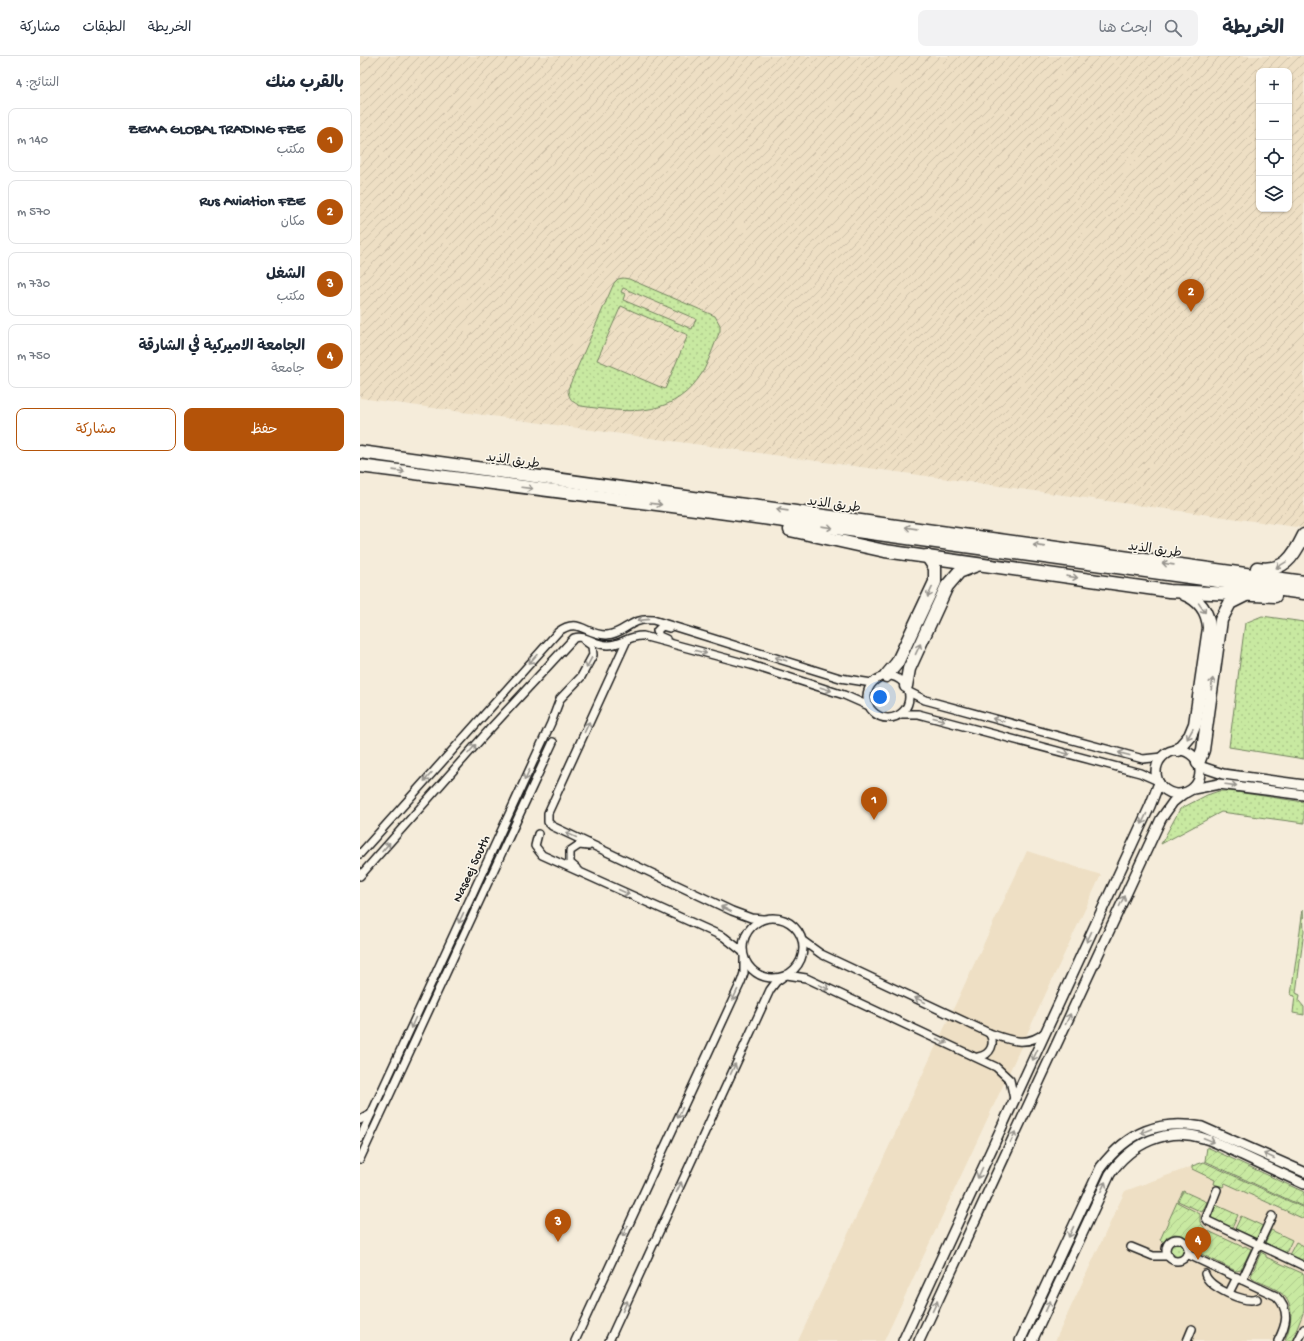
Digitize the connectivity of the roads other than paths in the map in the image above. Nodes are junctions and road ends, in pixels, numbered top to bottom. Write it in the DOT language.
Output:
graph roads {
  1 [pos="360,452"];
  2 [pos="360,466"];
  3 [pos="719,512"];
  4 [pos="1304,535"];
  5 [pos="927,556"];
  6 [pos="981,564"];
  7 [pos="1188,566"];
  8 [pos="1304,582"];
  9 [pos="1169,590"];
  10 [pos="1304,593"];
  11 [pos="1249,595"];
  12 [pos="1304,597"];
  13 [pos="685,629"];
  14 [pos="628,638"];
  15 [pos="679,646"];
  16 [pos="543,649"];
  17 [pos="562,649"];
  18 [pos="552,659"];
  19 [pos="886,676"];
  20 [pos="872,683"];
  21 [pos="907,689"];
  22 [pos="869,706"];
  23 [pos="901,714"];
  24 [pos="553,742"];
  25 [pos="1178,750"];
  26 [pos="1162,757"];
  27 [pos="1198,764"];
  28 [pos="1158,782"];
  29 [pos="1304,785"];
  30 [pos="1189,791"];
  31 [pos="1304,795"];
  32 [pos="538,834"];
  33 [pos="602,850"];
  34 [pos="360,854"];
  35 [pos="360,876"];
  36 [pos="588,876"];
  37 [pos="763,919"];
  38 [pos="803,941"];
  39 [pos="744,955"];
  40 [pos="785,976"];
  41 [pos="989,1032"];
  42 [pos="1045,1032"];
  43 [pos="978,1057"];
  44 [pos="1014,1100"];
  45 [pos="372,1112"];
  46 [pos="360,1120"];
  47 [pos="360,1138"];
  48 [pos="360,1159"];
  49 [pos="1304,1172"];
  50 [pos="1304,1184"];
  51 [pos="1217,1190"];
  52 [pos="1272,1216"];
  53 [pos="1258,1245"];
  54 [pos="1132,1247"];
  55 [pos="1187,1254"];
  56 [pos="1169,1256"];
  57 [pos="1304,1266"];
  58 [pos="1205,1274"];
  59 [pos="1239,1278"];
  60 [pos="1229,1293"];
  61 [pos="1257,1299"];
  62 [pos="1192,1329"];
  63 [pos="1304,1329"];
  64 [pos="575,1341"];
  65 [pos="608,1341"];
  66 [pos="903,1341"];
  67 [pos="919,1341"];
  68 [pos="1020,1341"];
  69 [pos="1032,1341"];
  70 [pos="1187,1341"];
  71 [pos="1278,1341"];
  72 [pos="1298,1341"];
  7 -- 1 [label="highway, طريق الذيد, one-way"];
  2 -- 3 [label="highway, طريق الذيد, one-way"];
  3 -- 5 [label="highway"];
  3 -- 10 [label="highway, طريق الذيد, one-way"];
  4 -- 7 [label="highway, one-way"];
  5 -- 6 [label="highway"];
  5 -- 19 [label="highway, one-way"];
  6 -- 9 [label="highway, one-way"];
  21 -- 6 [label="highway, one-way"];
  7 -- 8 [label="highway, طريق الذيد"];
  9 -- 11 [label="highway"];
  9 -- 25 [label="highway, one-way"];
  11 -- 12 [label="highway"];
  27 -- 11 [label="highway, one-way"];
  13 -- 15 [label="street"];
  13 -- 16 [label="street, one-way"];
  20 -- 13 [label="street, one-way"];
  14 -- 15 [label="street"];
  14 -- 17 [label="street"];
  33 -- 14 [label="street, one-way"];
  15 -- 22 [label="street, one-way"];
  16 -- 18 [label="street"];
  16 -- 34 [label="street, one-way"];
  17 -- 18 [label="street"];
  17 -- 45 [label="street, Naseej South, one-way"];
  35 -- 18 [label="street, one-way"];
  19 -- 20 [label="street"];
  19 -- 21 [label="street"];
  20 -- 22 [label="street"];
  21 -- 23 [label="street"];
  26 -- 21 [label="street, one-way"];
  22 -- 23 [label="street"];
  23 -- 28 [label="street, one-way"];
  24 -- 48 [label="street"];
  25 -- 26 [label="street"];
  25 -- 27 [label="street"];
  26 -- 28 [label="street"];
  27 -- 29 [label="street"];
  27 -- 30 [label="street"];
  28 -- 30 [label="street"];
  28 -- 42 [label="street, one-way"];
  30 -- 31 [label="street, one-way"];
  67 -- 30 [label="street, one-way"];
  32 -- 36 [label="street"];
  33 -- 36 [label="street"];
  37 -- 33 [label="street, one-way"];
  36 -- 39 [label="street, one-way"];
  37 -- 38 [label="street"];
  37 -- 39 [label="street"];
  38 -- 40 [label="street"];
  41 -- 38 [label="street, one-way"];
  39 -- 40 [label="street"];
  39 -- 64 [label="street, one-way"];
  40 -- 43 [label="street, one-way"];
  65 -- 40 [label="street, one-way"];
  41 -- 42 [label="street"];
  41 -- 43 [label="street"];
  42 -- 44 [label="street, one-way"];
  43 -- 44 [label="street"];
  44 -- 66 [label="street, one-way"];
  45 -- 46 [label="street"];
  45 -- 47 [label="street, Naseej South"];
  49 -- 68 [label="street, one-way"];
  69 -- 50 [label="street, one-way"];
  51 -- 53 [label="street"];
  52 -- 53 [label="street"];
  53 -- 57 [label="street"];
  53 -- 59 [label="street"];
  54 -- 56 [label="street"];
  55 -- 56 [label="street"];
  55 -- 56 [label="street"];
  55 -- 59 [label="street"];
  58 -- 60 [label="street"];
  59 -- 60 [label="street"];
  59 -- 71 [label="street"];
  60 -- 61 [label="street"];
  62 -- 70 [label="street"];
  63 -- 72 [label="street"];
}
